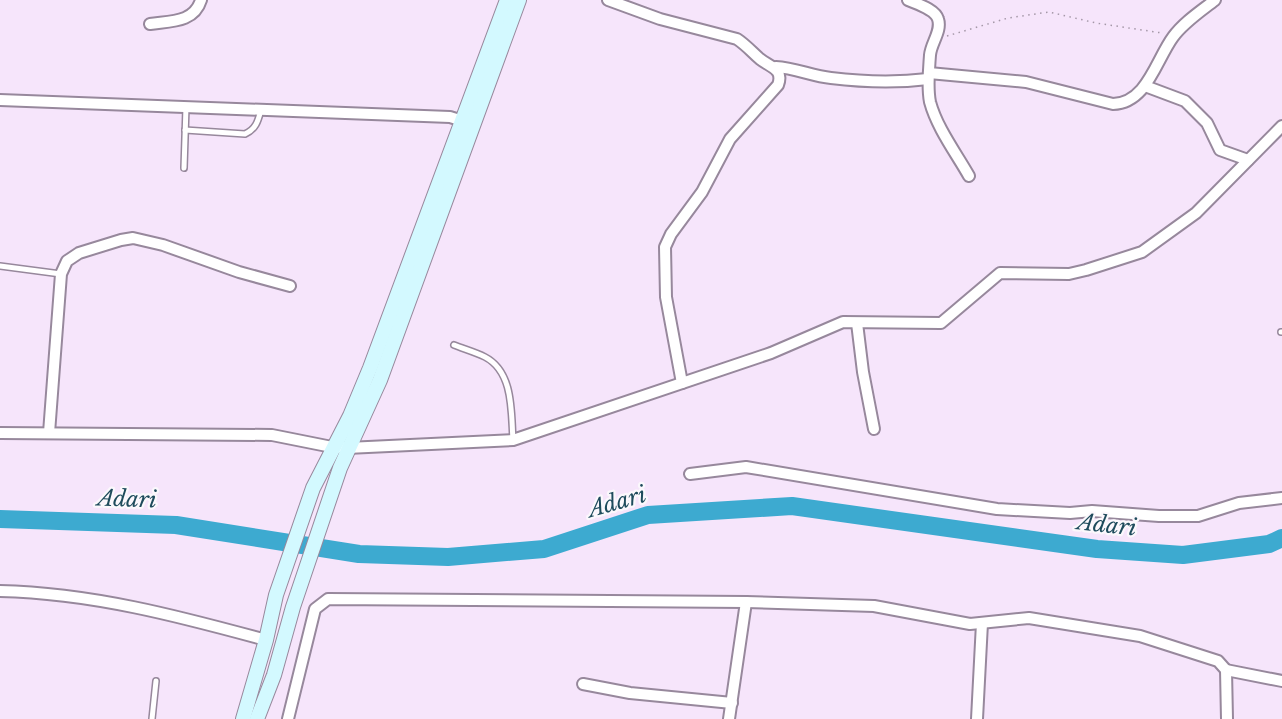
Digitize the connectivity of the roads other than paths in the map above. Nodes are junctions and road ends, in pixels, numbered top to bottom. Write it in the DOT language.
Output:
graph roads {
  1 [pos="201,0"];
  2 [pos="507,0"];
  3 [pos="519,0"];
  4 [pos="608,0"];
  5 [pos="908,0"];
  6 [pos="1215,0"];
  7 [pos="150,24"];
  8 [pos="776,68"];
  9 [pos="929,76"];
  10 [pos="1145,86"];
  11 [pos="0,100"];
  12 [pos="186,107"];
  13 [pos="261,110"];
  14 [pos="463,121"];
  15 [pos="1282,126"];
  16 [pos="185,130"];
  17 [pos="1248,160"];
  18 [pos="184,168"];
  19 [pos="969,176"];
  20 [pos="0,266"];
  21 [pos="61,274"];
  22 [pos="290,285"];
  23 [pos="857,322"];
  24 [pos="453,345"];
  25 [pos="682,383"];
  26 [pos="874,429"];
  27 [pos="0,433"];
  28 [pos="49,433"];
  29 [pos="513,440"];
  30 [pos="332,447"];
  31 [pos="347,448"];
  32 [pos="690,474"];
  33 [pos="1282,498"];
  34 [pos="0,591"];
  35 [pos="746,602"];
  36 [pos="982,623"];
  37 [pos="266,640"];
  38 [pos="1226,670"];
  39 [pos="156,681"];
  40 [pos="1282,681"];
  41 [pos="583,684"];
  42 [pos="732,703"];
  43 [pos="152,719"];
  44 [pos="243,719"];
  45 [pos="257,719"];
  46 [pos="288,719"];
  47 [pos="729,719"];
  48 [pos="976,719"];
  49 [pos="1227,719"];
  1 -- 7 [label="street"];
  2 -- 14 [label="main road"];
  3 -- 31 [label="main road"];
  4 -- 8 [label="street"];
  5 -- 9 [label="street"];
  6 -- 10 [label="street"];
  8 -- 9 [label="street"];
  8 -- 25 [label="street"];
  9 -- 10 [label="street"];
  9 -- 19 [label="street"];
  10 -- 17 [label="street"];
  11 -- 12 [label="street"];
  12 -- 13 [label="street"];
  12 -- 16 [label="lane"];
  13 -- 14 [label="street"];
  13 -- 16 [label="lane"];
  14 -- 30 [label="main road"];
  15 -- 17 [label="street"];
  16 -- 18 [label="lane"];
  17 -- 23 [label="street"];
  20 -- 21 [label="lane"];
  21 -- 22 [label="street"];
  21 -- 28 [label="street"];
  23 -- 25 [label="street"];
  23 -- 26 [label="street"];
  24 -- 29 [label="lane"];
  25 -- 29 [label="street"];
  27 -- 28 [label="street"];
  28 -- 30 [label="street"];
  29 -- 31 [label="street"];
  30 -- 31 [label="street"];
  30 -- 37 [label="main road"];
  31 -- 45 [label="main road"];
  32 -- 33 [label="street"];
  34 -- 37 [label="street"];
  35 -- 36 [label="street"];
  35 -- 42 [label="street"];
  35 -- 46 [label="street"];
  36 -- 38 [label="street"];
  36 -- 48 [label="street"];
  37 -- 44 [label="main road"];
  38 -- 40 [label="street"];
  38 -- 49 [label="street"];
  39 -- 43 [label="lane"];
  41 -- 42 [label="street"];
  42 -- 47 [label="street"];
}
